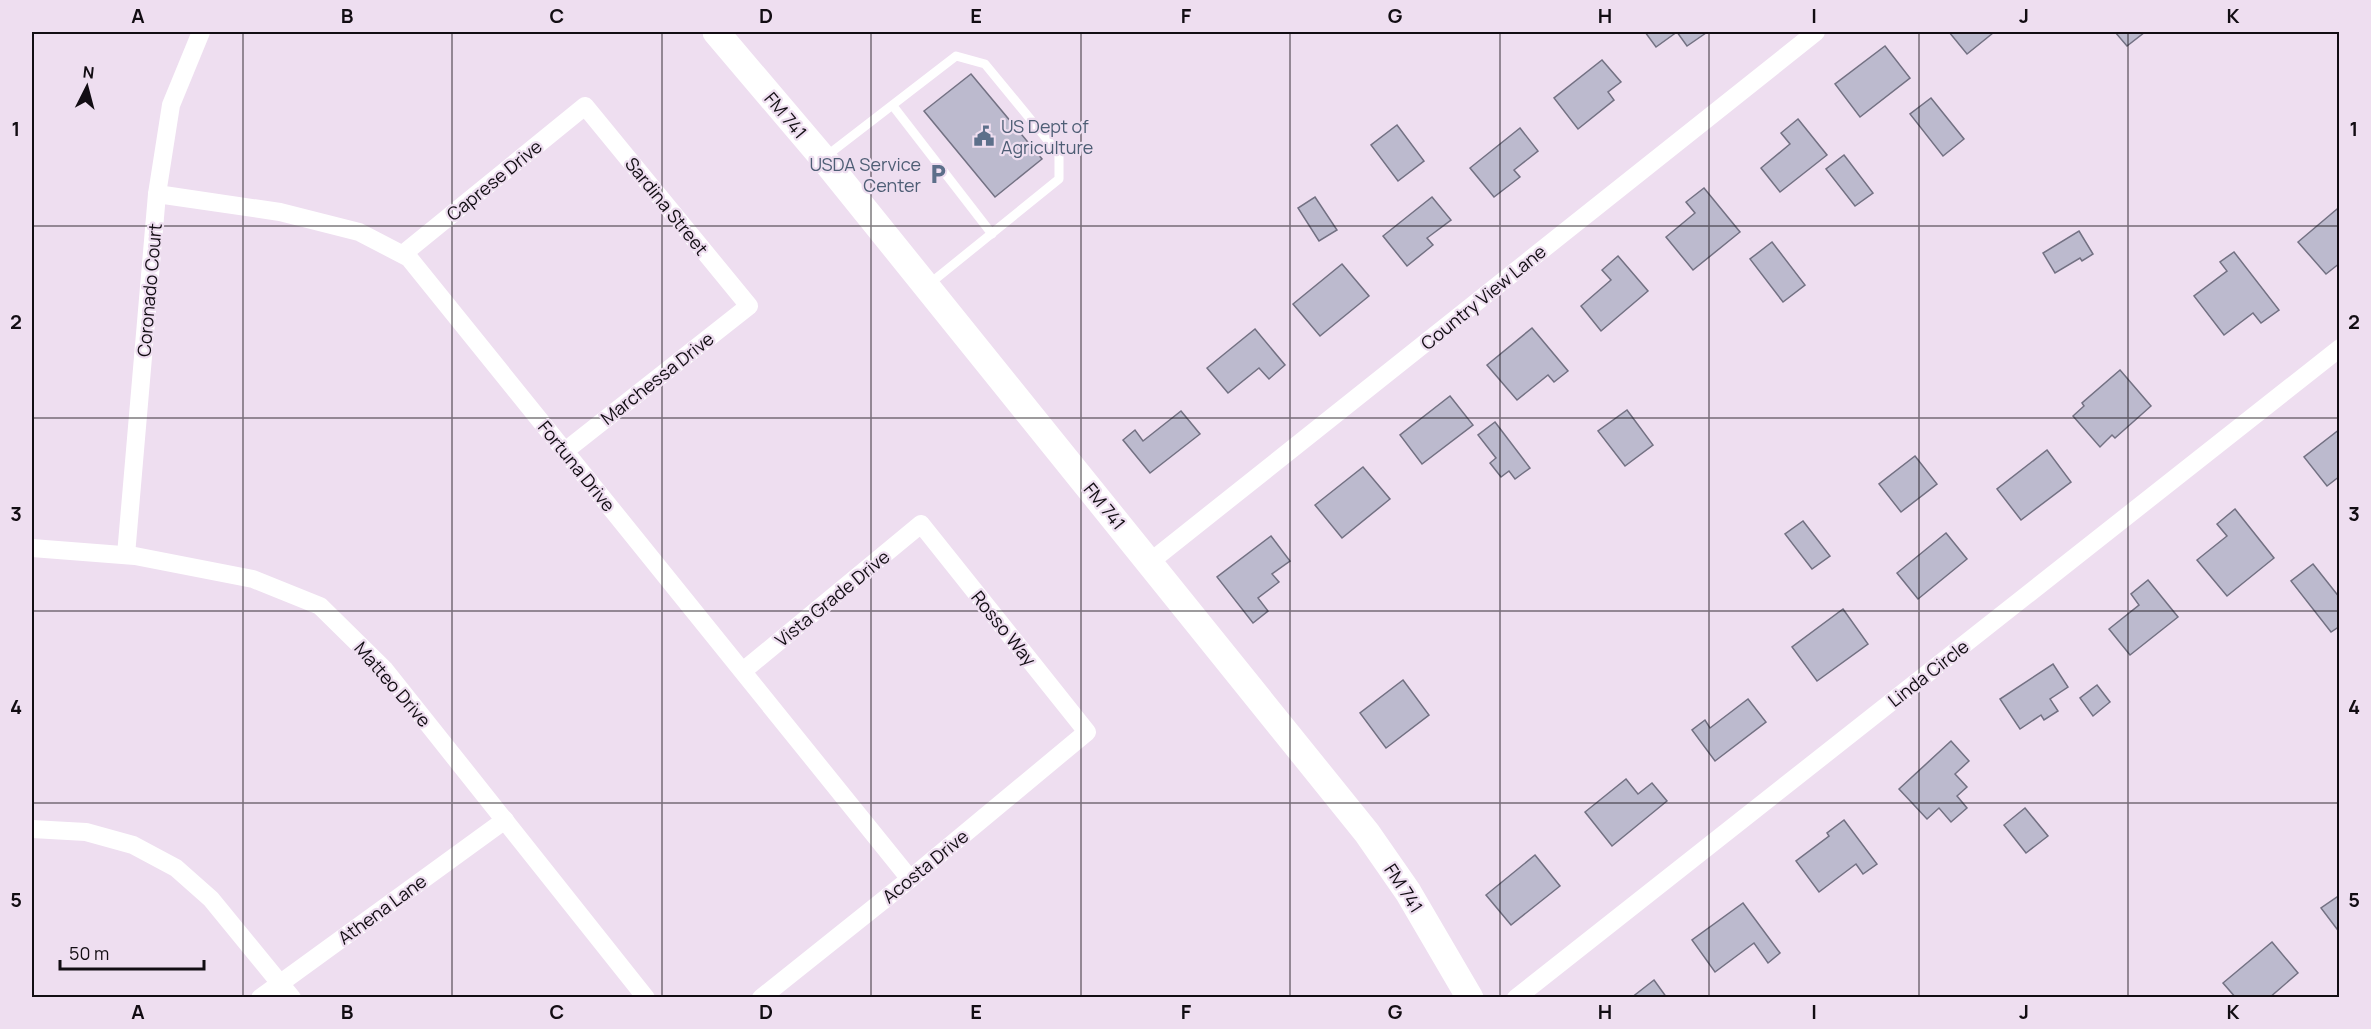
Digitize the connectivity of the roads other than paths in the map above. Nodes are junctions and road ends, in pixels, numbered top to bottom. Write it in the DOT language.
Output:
graph roads {
  1 [pos="201,32"];
  2 [pos="716,32"];
  3 [pos="1816,32"];
  4 [pos="585,106"];
  5 [pos="893,106"];
  6 [pos="823,158"];
  7 [pos="157,194"];
  8 [pos="992,234"];
  9 [pos="403,254"];
  10 [pos="926,286"];
  11 [pos="750,306"];
  12 [pos="2340,348"];
  13 [pos="565,451"];
  14 [pos="921,524"];
  15 [pos="32,548"];
  16 [pos="126,555"];
  17 [pos="1150,562"];
  18 [pos="743,671"];
  19 [pos="1087,732"];
  20 [pos="505,820"];
  21 [pos="32,829"];
  22 [pos="910,879"];
  23 [pos="280,983"];
  24 [pos="260,998"];
  25 [pos="292,998"];
  26 [pos="646,998"];
  27 [pos="761,998"];
  28 [pos="1470,998"];
  29 [pos="1516,998"];
  1 -- 7 [label="street, Coronado Court"];
  2 -- 6 [label="main road, FM 741 / FM 741"];
  3 -- 17 [label="street, Country View Lane"];
  4 -- 9 [label="street, Caprese Drive"];
  4 -- 11 [label="street, Sardina Street"];
  5 -- 6 [label="lane"];
  5 -- 8 [label="lane"];
  5 -- 8 [label="lane"];
  6 -- 10 [label="main road, FM 741 / FM 741"];
  7 -- 9 [label="street, Fortuna Drive"];
  7 -- 16 [label="street, Coronado Court"];
  8 -- 10 [label="lane"];
  9 -- 13 [label="street, Fortuna Drive"];
  10 -- 17 [label="main road, FM 741 / FM 741"];
  11 -- 13 [label="street, Marchessa Drive"];
  12 -- 29 [label="street, Linda Circle"];
  13 -- 18 [label="street, Fortuna Drive"];
  14 -- 18 [label="street, Vista Grade Drive"];
  14 -- 19 [label="street, Rosso Way"];
  15 -- 16 [label="street, Matteo Drive"];
  16 -- 20 [label="street, Matteo Drive"];
  17 -- 28 [label="main road, FM 741 / FM 741"];
  18 -- 22 [label="street, Fortuna Drive"];
  19 -- 22 [label="street, Acosta Drive"];
  20 -- 23 [label="street, Athena Lane"];
  20 -- 26 [label="street, Matteo Drive"];
  21 -- 23 [label="street"];
  22 -- 27 [label="street, Acosta Drive"];
  23 -- 24 [label="street, Athena Lane"];
  23 -- 25 [label="street"];
}
